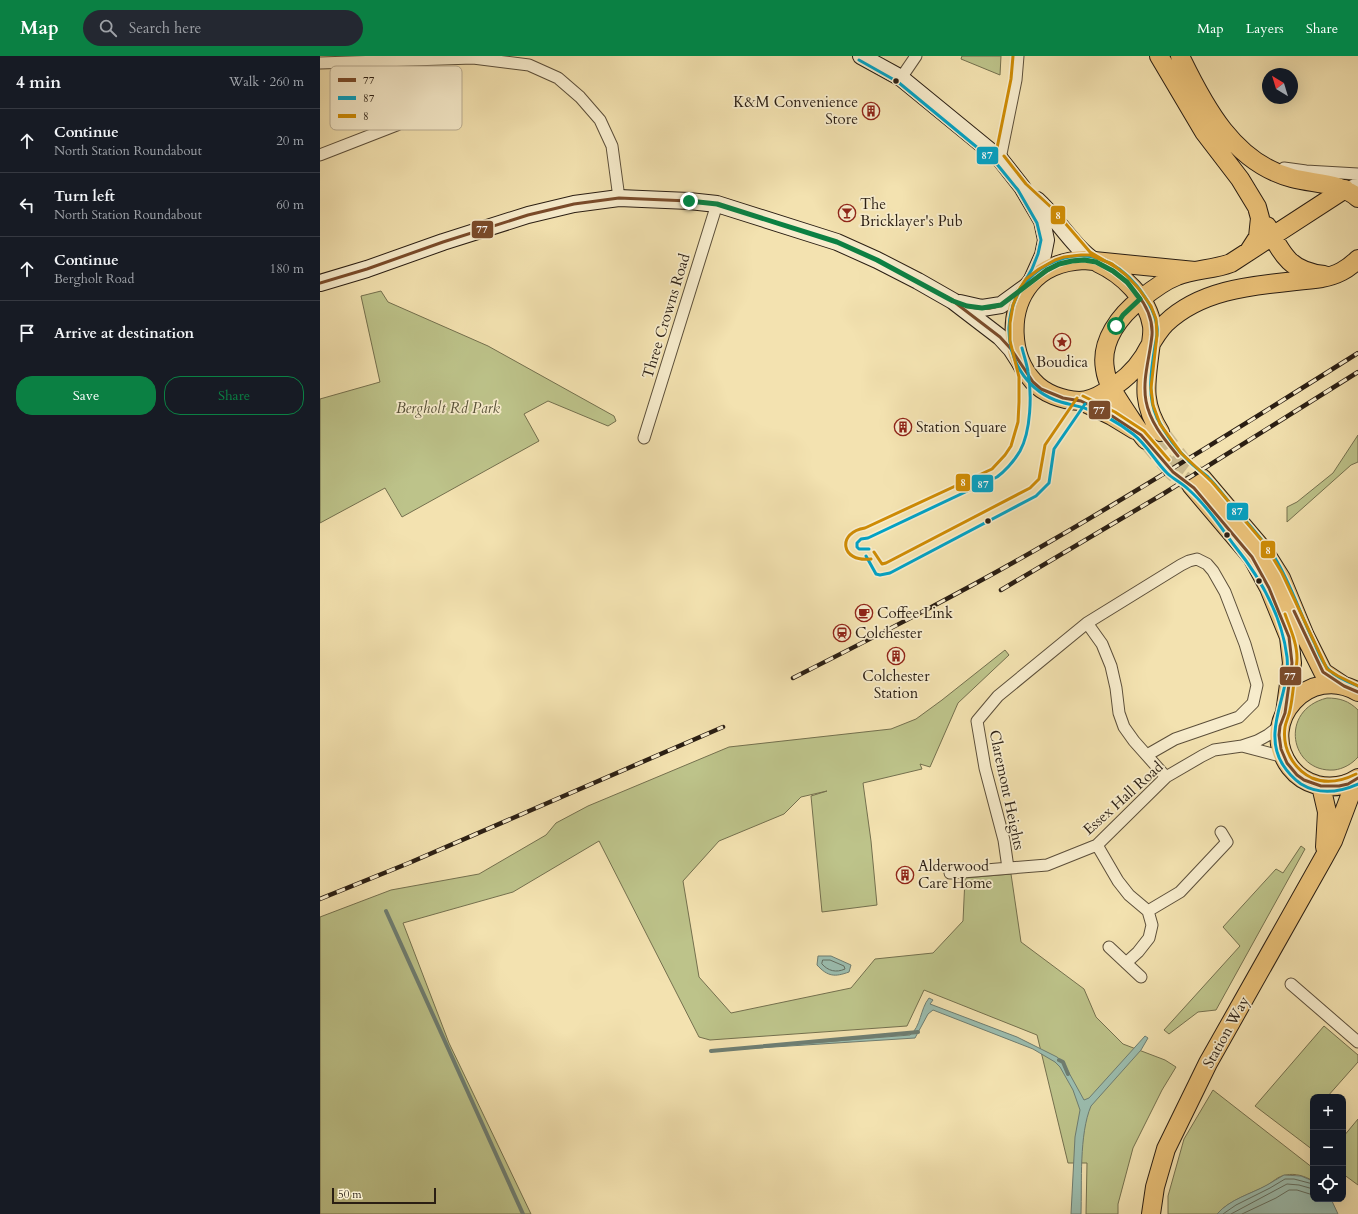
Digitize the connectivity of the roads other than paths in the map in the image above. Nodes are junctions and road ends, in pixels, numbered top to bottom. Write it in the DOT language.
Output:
graph roads {
  1 [pos="861,56"];
  2 [pos="916,56"];
  3 [pos="1018,56"];
  4 [pos="1159,56"];
  5 [pos="1180,56"];
  6 [pos="473,57"];
  7 [pos="407,60"];
  8 [pos="320,63"];
  9 [pos="407,66"];
  10 [pos="901,78"];
  11 [pos="384,130"];
  12 [pos="1240,149"];
  13 [pos="320,155"];
  14 [pos="1000,159"];
  15 [pos="1358,174"];
  16 [pos="1022,187"];
  17 [pos="1354,190"];
  18 [pos="620,198"];
  19 [pos="717,204"];
  20 [pos="1257,207"];
  21 [pos="1273,236"];
  22 [pos="1248,252"];
  23 [pos="1358,259"];
  24 [pos="1096,262"];
  25 [pos="1195,271"];
  26 [pos="1335,275"];
  27 [pos="320,283"];
  28 [pos="1030,284"];
  29 [pos="1140,299"];
  30 [pos="953,301"];
  31 [pos="1150,343"];
  32 [pos="1021,364"];
  33 [pos="1105,392"];
  34 [pos="1081,401"];
  35 [pos="1149,436"];
  36 [pos="644,438"];
  37 [pos="1087,623"];
  38 [pos="1351,689"];
  39 [pos="1282,719"];
  40 [pos="1242,746"];
  41 [pos="1147,755"];
  42 [pos="1284,757"];
  43 [pos="1166,777"];
  44 [pos="1357,779"];
  45 [pos="1321,786"];
  46 [pos="1221,832"];
  47 [pos="1097,845"];
  48 [pos="1324,859"];
  49 [pos="1008,868"];
  50 [pos="950,873"];
  51 [pos="1148,911"];
  52 [pos="1109,947"];
  53 [pos="1126,963"];
  54 [pos="1141,977"];
  55 [pos="1291,984"];
  56 [pos="1358,1042"];
  57 [pos="1151,1214"];
  1 -- 10 [label="main road"];
  2 -- 10 [label="street"];
  3 -- 14 [label="street"];
  4 -- 20 [label="main road"];
  5 -- 12 [label="main road"];
  6 -- 7 [label="street"];
  6 -- 18 [label="street"];
  7 -- 8 [label="street"];
  7 -- 9 [label="street"];
  10 -- 14 [label="main road"];
  11 -- 13 [label="street"];
  12 -- 15 [label="street"];
  12 -- 17 [label="main road"];
  14 -- 16 [label="main road"];
  16 -- 24 [label="main road"];
  16 -- 28 [label="main road"];
  17 -- 21 [label="main road"];
  18 -- 19 [label="main road"];
  18 -- 27 [label="main road"];
  19 -- 30 [label="main road"];
  19 -- 36 [label="street, Three Crowns Road"];
  20 -- 21 [label="main road"];
  20 -- 22 [label="main road"];
  21 -- 22 [label="main road"];
  21 -- 26 [label="main road"];
  22 -- 25 [label="main road"];
  23 -- 26 [label="main road"];
  24 -- 25 [label="main road"];
  24 -- 28 [label="main road"];
  24 -- 29 [label="main road"];
  25 -- 29 [label="main road"];
  26 -- 31 [label="main road"];
  28 -- 30 [label="main road"];
  28 -- 32 [label="main road"];
  29 -- 31 [label="main road"];
  29 -- 33 [label="main road"];
  30 -- 32 [label="main road"];
  31 -- 33 [label="main road"];
  31 -- 35 [label="main road"];
  32 -- 34 [label="main road"];
  33 -- 34 [label="main road"];
  33 -- 35 [label="main road"];
  34 -- 35 [label="main road"];
  37 -- 41 [label="street"];
  37 -- 41 [label="street, Claremont Heights"];
  37 -- 49 [label="street, Claremont Heights"];
  38 -- 39 [label="main road"];
  38 -- 39 [label="main road"];
  39 -- 40 [label="street, Essex Hall Road"];
  39 -- 42 [label="main road"];
  40 -- 42 [label="street, Essex Hall Road"];
  40 -- 43 [label="street, Essex Hall Road"];
  41 -- 43 [label="street"];
  42 -- 45 [label="main road"];
  43 -- 47 [label="street, Essex Hall Road"];
  44 -- 45 [label="main road"];
  44 -- 48 [label="main road, Station Way"];
  45 -- 48 [label="main road, Station Way"];
  46 -- 51 [label="street"];
  47 -- 49 [label="street, Essex Hall Road"];
  47 -- 51 [label="street"];
  48 -- 57 [label="main road, Station Way"];
  49 -- 50 [label="street, Essex Hall Road"];
  51 -- 53 [label="street"];
  52 -- 53 [label="street"];
  53 -- 54 [label="street"];
  55 -- 56 [label="street"];
}
